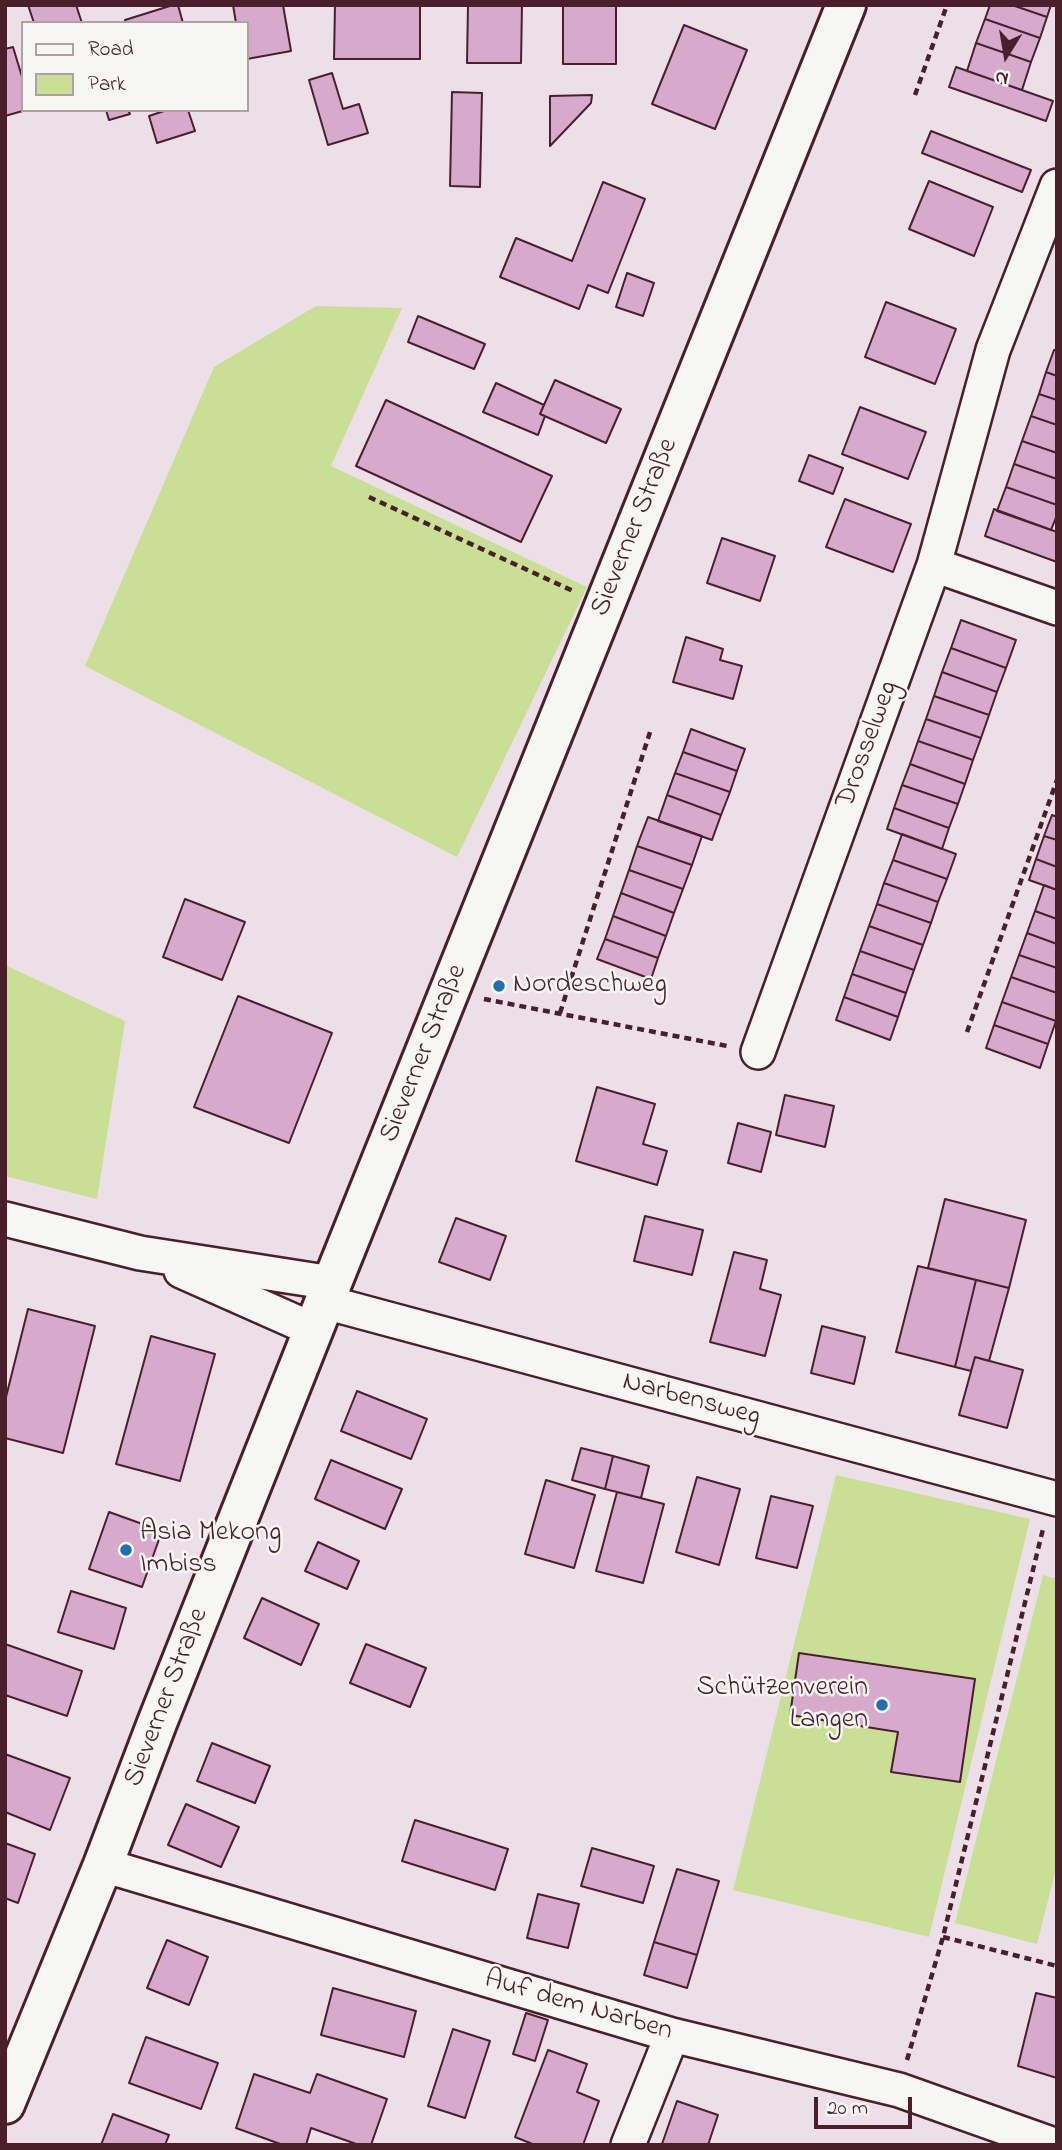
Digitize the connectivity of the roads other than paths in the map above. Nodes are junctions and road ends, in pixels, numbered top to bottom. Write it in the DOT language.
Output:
graph roads {
  1 [pos="846,5"];
  2 [pos="1057,186"];
  3 [pos="934,565"];
  4 [pos="1057,608"];
  5 [pos="758,1052"];
  6 [pos="5,1219"];
  7 [pos="140,1253"];
  8 [pos="324,1305"];
  9 [pos="1057,1499"];
  10 [pos="103,1865"];
  11 [pos="672,2035"];
  12 [pos="5,2104"];
  13 [pos="628,2145"];
  14 [pos="1054,2145"];
  1 -- 8 [label="main road, Sieverner Straße"];
  2 -- 3 [label="street, Drosselweg"];
  3 -- 4 [label="street"];
  3 -- 5 [label="street, Drosselweg"];
  6 -- 7 [label="street"];
  7 -- 8 [label="street"];
  7 -- 8 [label="street"];
  8 -- 9 [label="street, Narbensweg"];
  8 -- 10 [label="main road, Sieverner Straße"];
  10 -- 11 [label="street, Auf dem Narben"];
  10 -- 12 [label="main road, Sieverner Straße"];
  11 -- 13 [label="street"];
  11 -- 14 [label="street, Auf dem Narben"];
}
